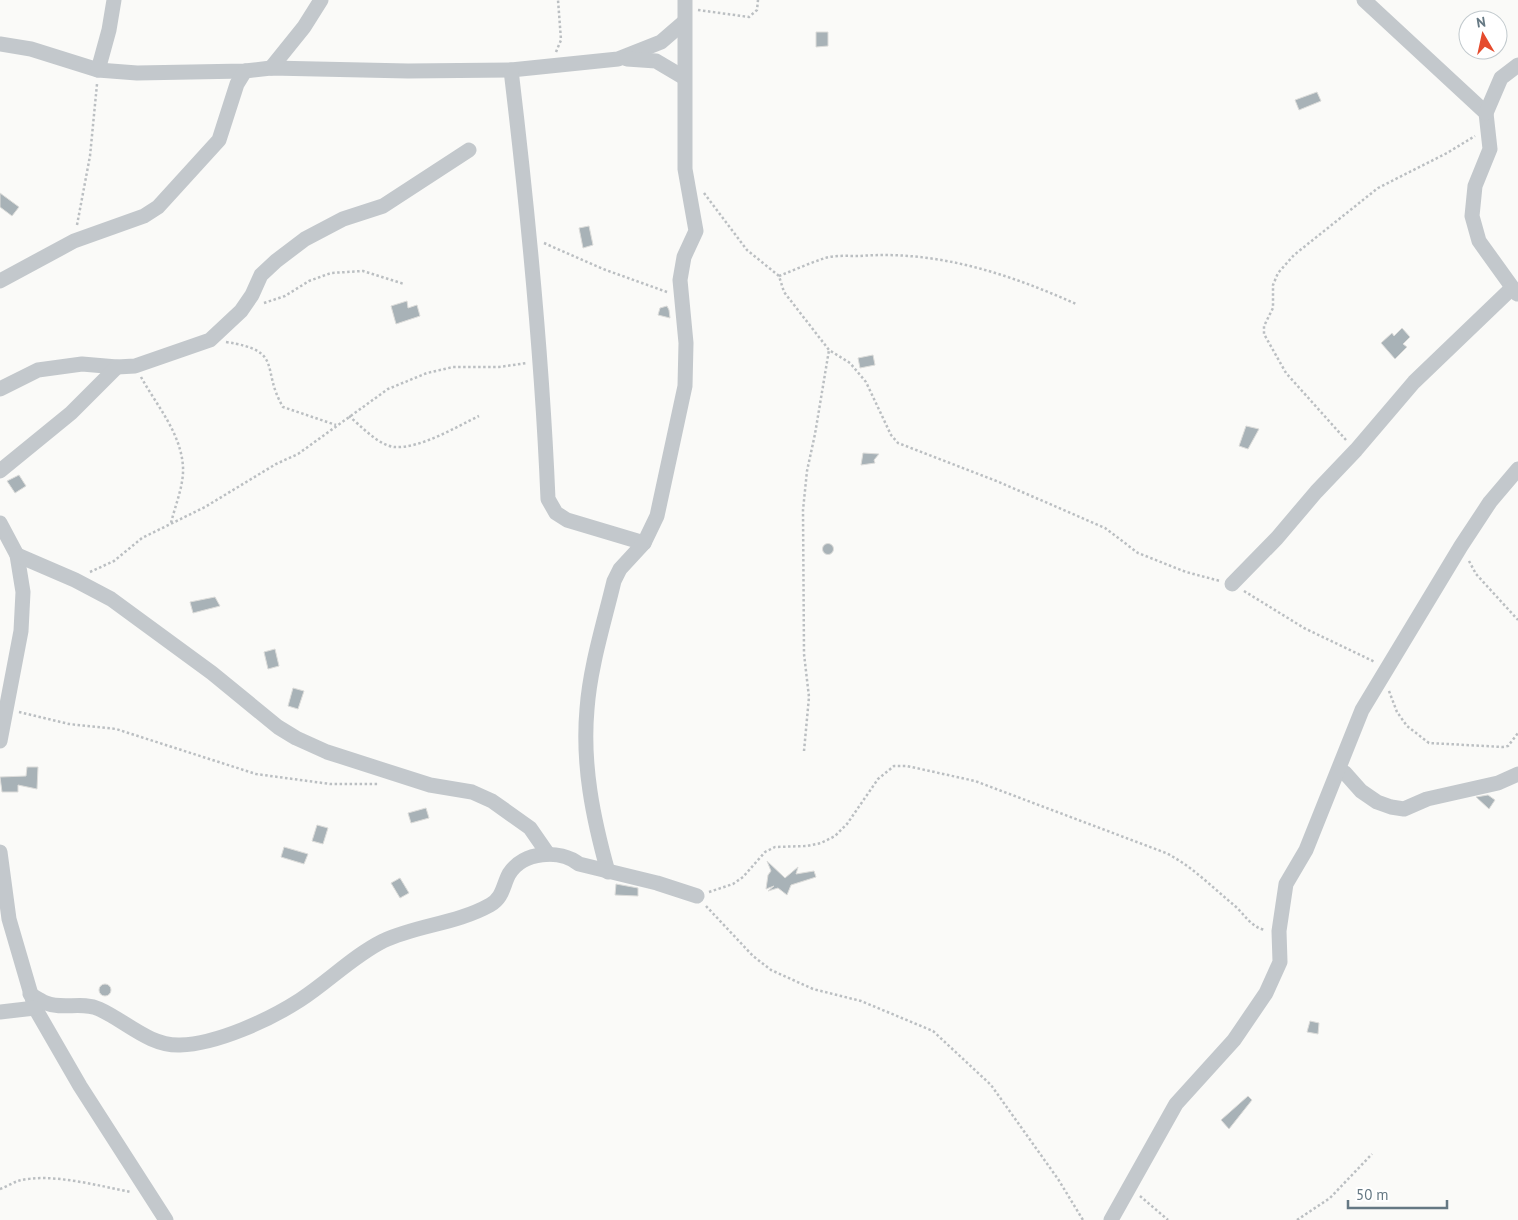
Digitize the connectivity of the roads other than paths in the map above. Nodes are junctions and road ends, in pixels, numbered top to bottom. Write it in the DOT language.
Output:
graph roads {
  1 [pos="114,0"];
  2 [pos="321,0"];
  3 [pos="1364,0"];
  4 [pos="684,4"];
  5 [pos="683,23"];
  6 [pos="0,44"];
  7 [pos="618,59"];
  8 [pos="1518,64"];
  9 [pos="271,68"];
  10 [pos="98,70"];
  11 [pos="511,70"];
  12 [pos="244,71"];
  13 [pos="684,77"];
  14 [pos="1488,119"];
  15 [pos="469,150"];
  16 [pos="0,281"];
  17 [pos="1515,292"];
  18 [pos="118,368"];
  19 [pos="0,389"];
  20 [pos="1518,469"];
  21 [pos="0,471"];
  22 [pos="0,523"];
  23 [pos="644,543"];
  24 [pos="17,555"];
  25 [pos="1232,584"];
  26 [pos="0,741"];
  27 [pos="1339,770"];
  28 [pos="1518,774"];
  29 [pos="0,852"];
  30 [pos="548,854"];
  31 [pos="608,872"];
  32 [pos="697,896"];
  33 [pos="30,994"];
  34 [pos="35,1008"];
  35 [pos="0,1012"];
  36 [pos="166,1220"];
  37 [pos="1111,1220"];
  1 -- 10 [label="street"];
  2 -- 9 [label="street"];
  3 -- 14 [label="street"];
  4 -- 5 [label="street"];
  5 -- 7 [label="street"];
  5 -- 13 [label="street"];
  6 -- 10 [label="street"];
  7 -- 11 [label="street"];
  7 -- 13 [label="street"];
  8 -- 14 [label="street"];
  9 -- 11 [label="street"];
  9 -- 12 [label="street"];
  10 -- 12 [label="street"];
  11 -- 23 [label="street"];
  12 -- 16 [label="street"];
  13 -- 23 [label="street"];
  14 -- 17 [label="street"];
  15 -- 18 [label="street"];
  17 -- 25 [label="street"];
  18 -- 19 [label="street"];
  18 -- 21 [label="street"];
  20 -- 27 [label="street"];
  22 -- 24 [label="street"];
  23 -- 31 [label="street"];
  24 -- 26 [label="street"];
  24 -- 30 [label="street"];
  27 -- 28 [label="street"];
  27 -- 37 [label="street"];
  29 -- 33 [label="street"];
  30 -- 31 [label="street"];
  30 -- 33 [label="street"];
  31 -- 32 [label="street"];
  33 -- 34 [label="street"];
  34 -- 35 [label="street"];
  34 -- 36 [label="street"];
}
